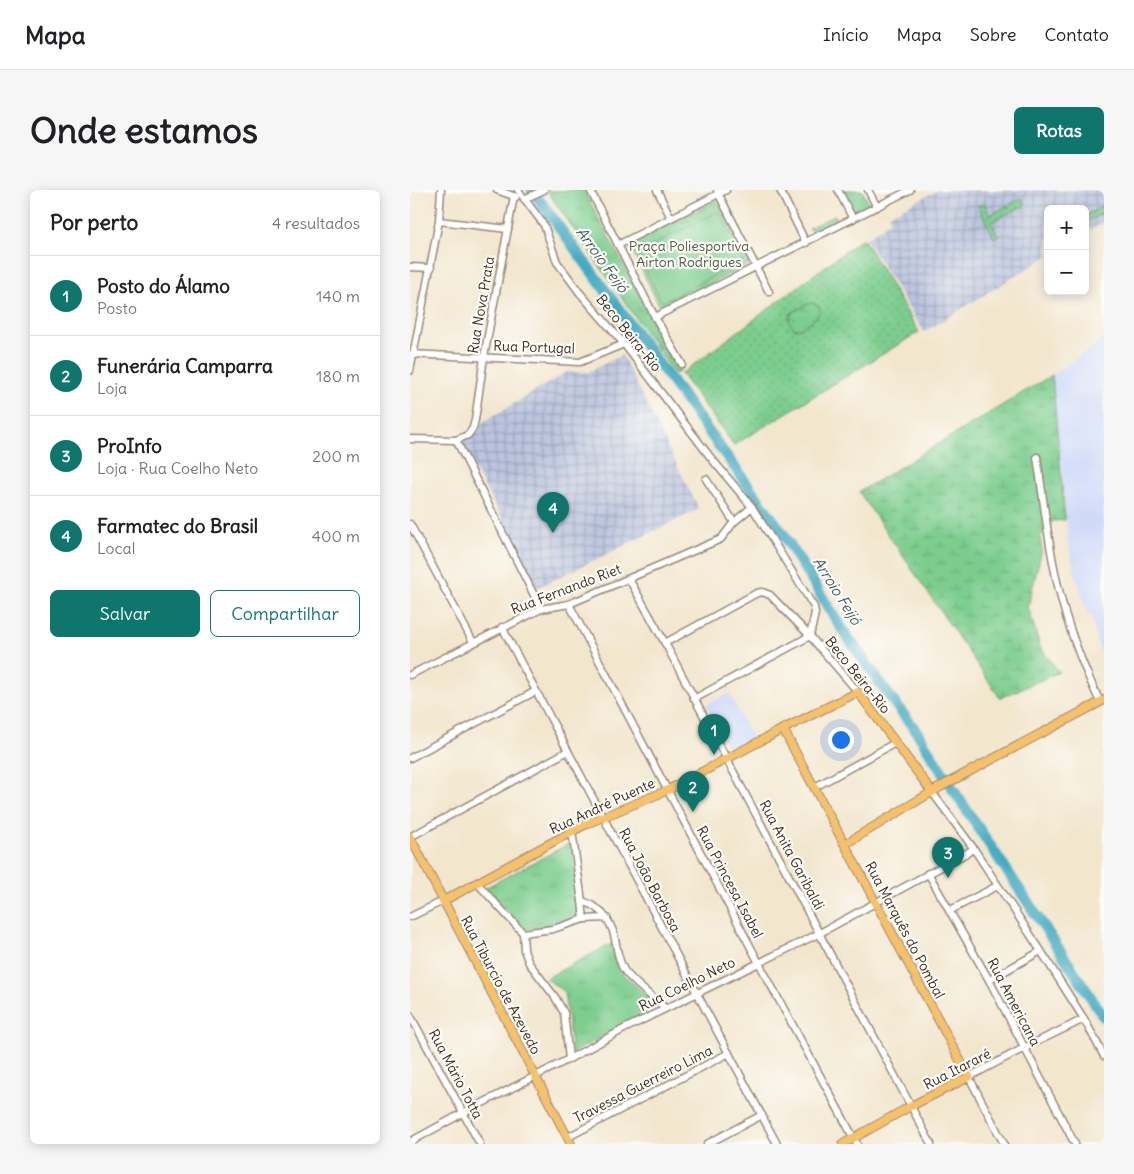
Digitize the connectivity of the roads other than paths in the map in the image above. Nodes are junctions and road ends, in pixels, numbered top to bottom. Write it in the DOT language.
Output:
graph roads {
  1 [pos="441,190"];
  2 [pos="497,190"];
  3 [pos="518,190"];
  4 [pos="544,190"];
  5 [pos="590,190"];
  6 [pos="657,190"];
  7 [pos="726,190"];
  8 [pos="780,190"];
  9 [pos="838,190"];
  10 [pos="868,190"];
  11 [pos="910,190"];
  12 [pos="718,192"];
  13 [pos="514,196"];
  14 [pos="526,198"];
  15 [pos="877,207"];
  16 [pos="671,218"];
  17 [pos="853,219"];
  18 [pos="439,221"];
  19 [pos="508,229"];
  20 [pos="806,243"];
  21 [pos="618,245"];
  22 [pos="410,267"];
  23 [pos="431,268"];
  24 [pos="756,268"];
  25 [pos="769,292"];
  26 [pos="655,318"];
  27 [pos="624,344"];
  28 [pos="412,354"];
  29 [pos="484,357"];
  30 [pos="682,364"];
  31 [pos="410,371"];
  32 [pos="410,440"];
  33 [pos="456,440"];
  34 [pos="1037,457"];
  35 [pos="706,480"];
  36 [pos="752,507"];
  37 [pos="734,522"];
  38 [pos="410,524"];
  39 [pos="629,579"];
  40 [pos="569,604"];
  41 [pos="541,609"];
  42 [pos="502,628"];
  43 [pos="810,636"];
  44 [pos="473,642"];
  45 [pos="665,643"];
  46 [pos="410,675"];
  47 [pos="536,692"];
  48 [pos="858,692"];
  49 [pos="694,699"];
  50 [pos="1102,701"];
  51 [pos="783,729"];
  52 [pos="895,743"];
  53 [pos="568,750"];
  54 [pos="410,758"];
  55 [pos="726,760"];
  56 [pos="815,787"];
  57 [pos="668,790"];
  58 [pos="932,792"];
  59 [pos="602,817"];
  60 [pos="572,832"];
  61 [pos="410,837"];
  62 [pos="845,844"];
  63 [pos="974,849"];
  64 [pos="928,873"];
  65 [pos="477,883"];
  66 [pos="997,886"];
  67 [pos="443,901"];
  68 [pos="582,901"];
  69 [pos="876,902"];
  70 [pos="949,911"];
  71 [pos="410,917"];
  72 [pos="607,918"];
  73 [pos="584,920"];
  74 [pos="523,933"];
  75 [pos="820,933"];
  76 [pos="1041,951"];
  77 [pos="759,963"];
  78 [pos="989,980"];
  79 [pos="697,992"];
  80 [pos="665,1008"];
  81 [pos="410,1015"];
  82 [pos="1084,1019"];
  83 [pos="1024,1048"];
  84 [pos="730,1053"];
  85 [pos="1104,1056"];
  86 [pos="569,1059"];
  87 [pos="536,1077"];
  88 [pos="969,1077"];
  89 [pos="911,1106"];
  90 [pos="463,1113"];
  91 [pos="762,1114"];
  92 [pos="569,1141"];
  93 [pos="855,1141"];
  94 [pos="410,1142"];
  95 [pos="480,1144"];
  96 [pos="707,1144"];
  97 [pos="777,1144"];
  98 [pos="843,1144"];
  99 [pos="931,1144"];
  100 [pos="1004,1144"];
  101 [pos="1075,1144"];
  1 -- 18 [label="street"];
  2 -- 13 [label="street"];
  3 -- 14 [label="street, Beco Beira-Rio"];
  4 -- 14 [label="street"];
  5 -- 21 [label="street"];
  6 -- 16 [label="street"];
  7 -- 12 [label="street"];
  8 -- 20 [label="street"];
  9 -- 17 [label="street"];
  10 -- 15 [label="street"];
  11 -- 15 [label="street"];
  12 -- 16 [label="street"];
  12 -- 24 [label="street"];
  13 -- 14 [label="street"];
  13 -- 19 [label="street, Rua Nova Prata"];
  14 -- 27 [label="street, Beco Beira-Rio"];
  15 -- 17 [label="street"];
  16 -- 21 [label="street"];
  17 -- 20 [label="street"];
  18 -- 19 [label="street"];
  18 -- 23 [label="street"];
  19 -- 29 [label="street, Rua Nova Prata"];
  20 -- 24 [label="street"];
  21 -- 26 [label="street"];
  22 -- 23 [label="street"];
  23 -- 28 [label="street"];
  24 -- 25 [label="street"];
  24 -- 26 [label="street"];
  26 -- 30 [label="street"];
  27 -- 29 [label="street, Rua Portugal"];
  27 -- 36 [label="street, Beco Beira-Rio"];
  28 -- 29 [label="street, Rua Portugal"];
  28 -- 31 [label="street"];
  29 -- 33 [label="street, Rua Nova Prata"];
  32 -- 33 [label="street"];
  33 -- 41 [label="street"];
  34 -- 50 [label="street"];
  35 -- 37 [label="street"];
  36 -- 37 [label="street, Rua Fernando Riet"];
  36 -- 43 [label="street, Beco Beira-Rio"];
  37 -- 39 [label="street, Rua Fernando Riet"];
  38 -- 44 [label="street"];
  39 -- 40 [label="street, Rua Fernando Riet"];
  39 -- 45 [label="street, Rua Anita Garibaldi"];
  40 -- 41 [label="street, Rua Fernando Riet"];
  40 -- 57 [label="street, Rua Princesa Isabel"];
  41 -- 42 [label="street, Rua Fernando Riet"];
  42 -- 44 [label="street, Rua Fernando Riet"];
  42 -- 47 [label="street, Rua João Barbosa"];
  43 -- 45 [label="street"];
  43 -- 48 [label="street, Beco Beira-Rio"];
  43 -- 49 [label="street"];
  44 -- 46 [label="street, Rua Fernando Riet"];
  45 -- 49 [label="street, Rua Anita Garibaldi"];
  47 -- 53 [label="street, Rua João Barbosa"];
  47 -- 54 [label="street"];
  48 -- 51 [label="main road, Rua André Puente"];
  48 -- 52 [label="main road, Beco Beira-Rio"];
  49 -- 55 [label="street, Rua Anita Garibaldi"];
  50 -- 58 [label="main road"];
  51 -- 55 [label="main road, Rua André Puente"];
  51 -- 56 [label="main road, Rua Marquês do Pombal"];
  52 -- 56 [label="street"];
  52 -- 58 [label="main road, Beco Beira-Rio"];
  53 -- 59 [label="street, Rua João Barbosa"];
  53 -- 61 [label="street"];
  55 -- 57 [label="main road, Rua André Puente"];
  55 -- 75 [label="street, Rua Anita Garibaldi"];
  56 -- 62 [label="main road, Rua Marquês do Pombal"];
  57 -- 59 [label="main road, Rua André Puente"];
  57 -- 77 [label="street, Rua Princesa Isabel"];
  58 -- 62 [label="main road"];
  58 -- 63 [label="street, Beco Beira-Rio"];
  59 -- 60 [label="main road, Rua André Puente"];
  59 -- 79 [label="street, Rua João Barbosa"];
  60 -- 65 [label="main road, Rua André Puente"];
  60 -- 68 [label="street"];
  61 -- 67 [label="main road, Rua Tiburcio de Azevedo"];
  62 -- 69 [label="main road, Rua Marquês do Pombal"];
  63 -- 64 [label="street, Rua Coelho Neto"];
  63 -- 66 [label="street, Beco Beira-Rio"];
  64 -- 69 [label="street, Rua Coelho Neto"];
  64 -- 70 [label="street, Rua Americana"];
  65 -- 67 [label="main road, Rua André Puente"];
  65 -- 74 [label="street"];
  66 -- 70 [label="street"];
  66 -- 76 [label="street, Beco Beira-Rio"];
  67 -- 71 [label="street, Rua André Puente"];
  67 -- 87 [label="main road, Rua Tiburcio de Azevedo"];
  68 -- 72 [label="street"];
  68 -- 73 [label="street"];
  69 -- 75 [label="street, Rua Coelho Neto"];
  69 -- 88 [label="main road, Rua Marquês do Pombal"];
  70 -- 78 [label="street, Rua Americana"];
  72 -- 73 [label="street"];
  72 -- 80 [label="street"];
  73 -- 74 [label="street"];
  74 -- 86 [label="street"];
  75 -- 77 [label="street, Rua Coelho Neto"];
  75 -- 89 [label="street, Rua Anita Garibaldi"];
  76 -- 78 [label="street"];
  76 -- 82 [label="street, Beco Beira-Rio"];
  77 -- 79 [label="street, Rua Coelho Neto"];
  77 -- 93 [label="street, Rua Princesa Isabel"];
  78 -- 83 [label="street, Rua Americana"];
  79 -- 80 [label="street, Rua Coelho Neto"];
  79 -- 84 [label="street, Rua João Barbosa"];
  80 -- 86 [label="street, Rua Coelho Neto"];
  81 -- 90 [label="street, Rua Mário Totta"];
  82 -- 83 [label="street, Rua Itararé"];
  82 -- 85 [label="street, Beco Beira-Rio"];
  83 -- 88 [label="street, Rua Itararé"];
  83 -- 101 [label="street, Rua Americana"];
  84 -- 91 [label="street, Rua João Barbosa"];
  84 -- 92 [label="street, Travessa Guerreiro Lima"];
  86 -- 87 [label="street, Rua Coelho Neto"];
  87 -- 90 [label="street, Rua Coelho Neto"];
  87 -- 92 [label="main road, Rua Tiburcio de Azevedo"];
  88 -- 89 [label="main road, Rua Itararé"];
  88 -- 100 [label="street, Rua Marquês do Pombal"];
  89 -- 93 [label="main road, Rua Itararé"];
  89 -- 99 [label="street, Rua Anita Garibaldi"];
  90 -- 94 [label="street, Rua Coelho Neto"];
  90 -- 95 [label="street, Rua Mário Totta"];
  91 -- 96 [label="street"];
  91 -- 97 [label="street, Rua João Barbosa"];
  93 -- 98 [label="main road, Rua Itararé"];
}
